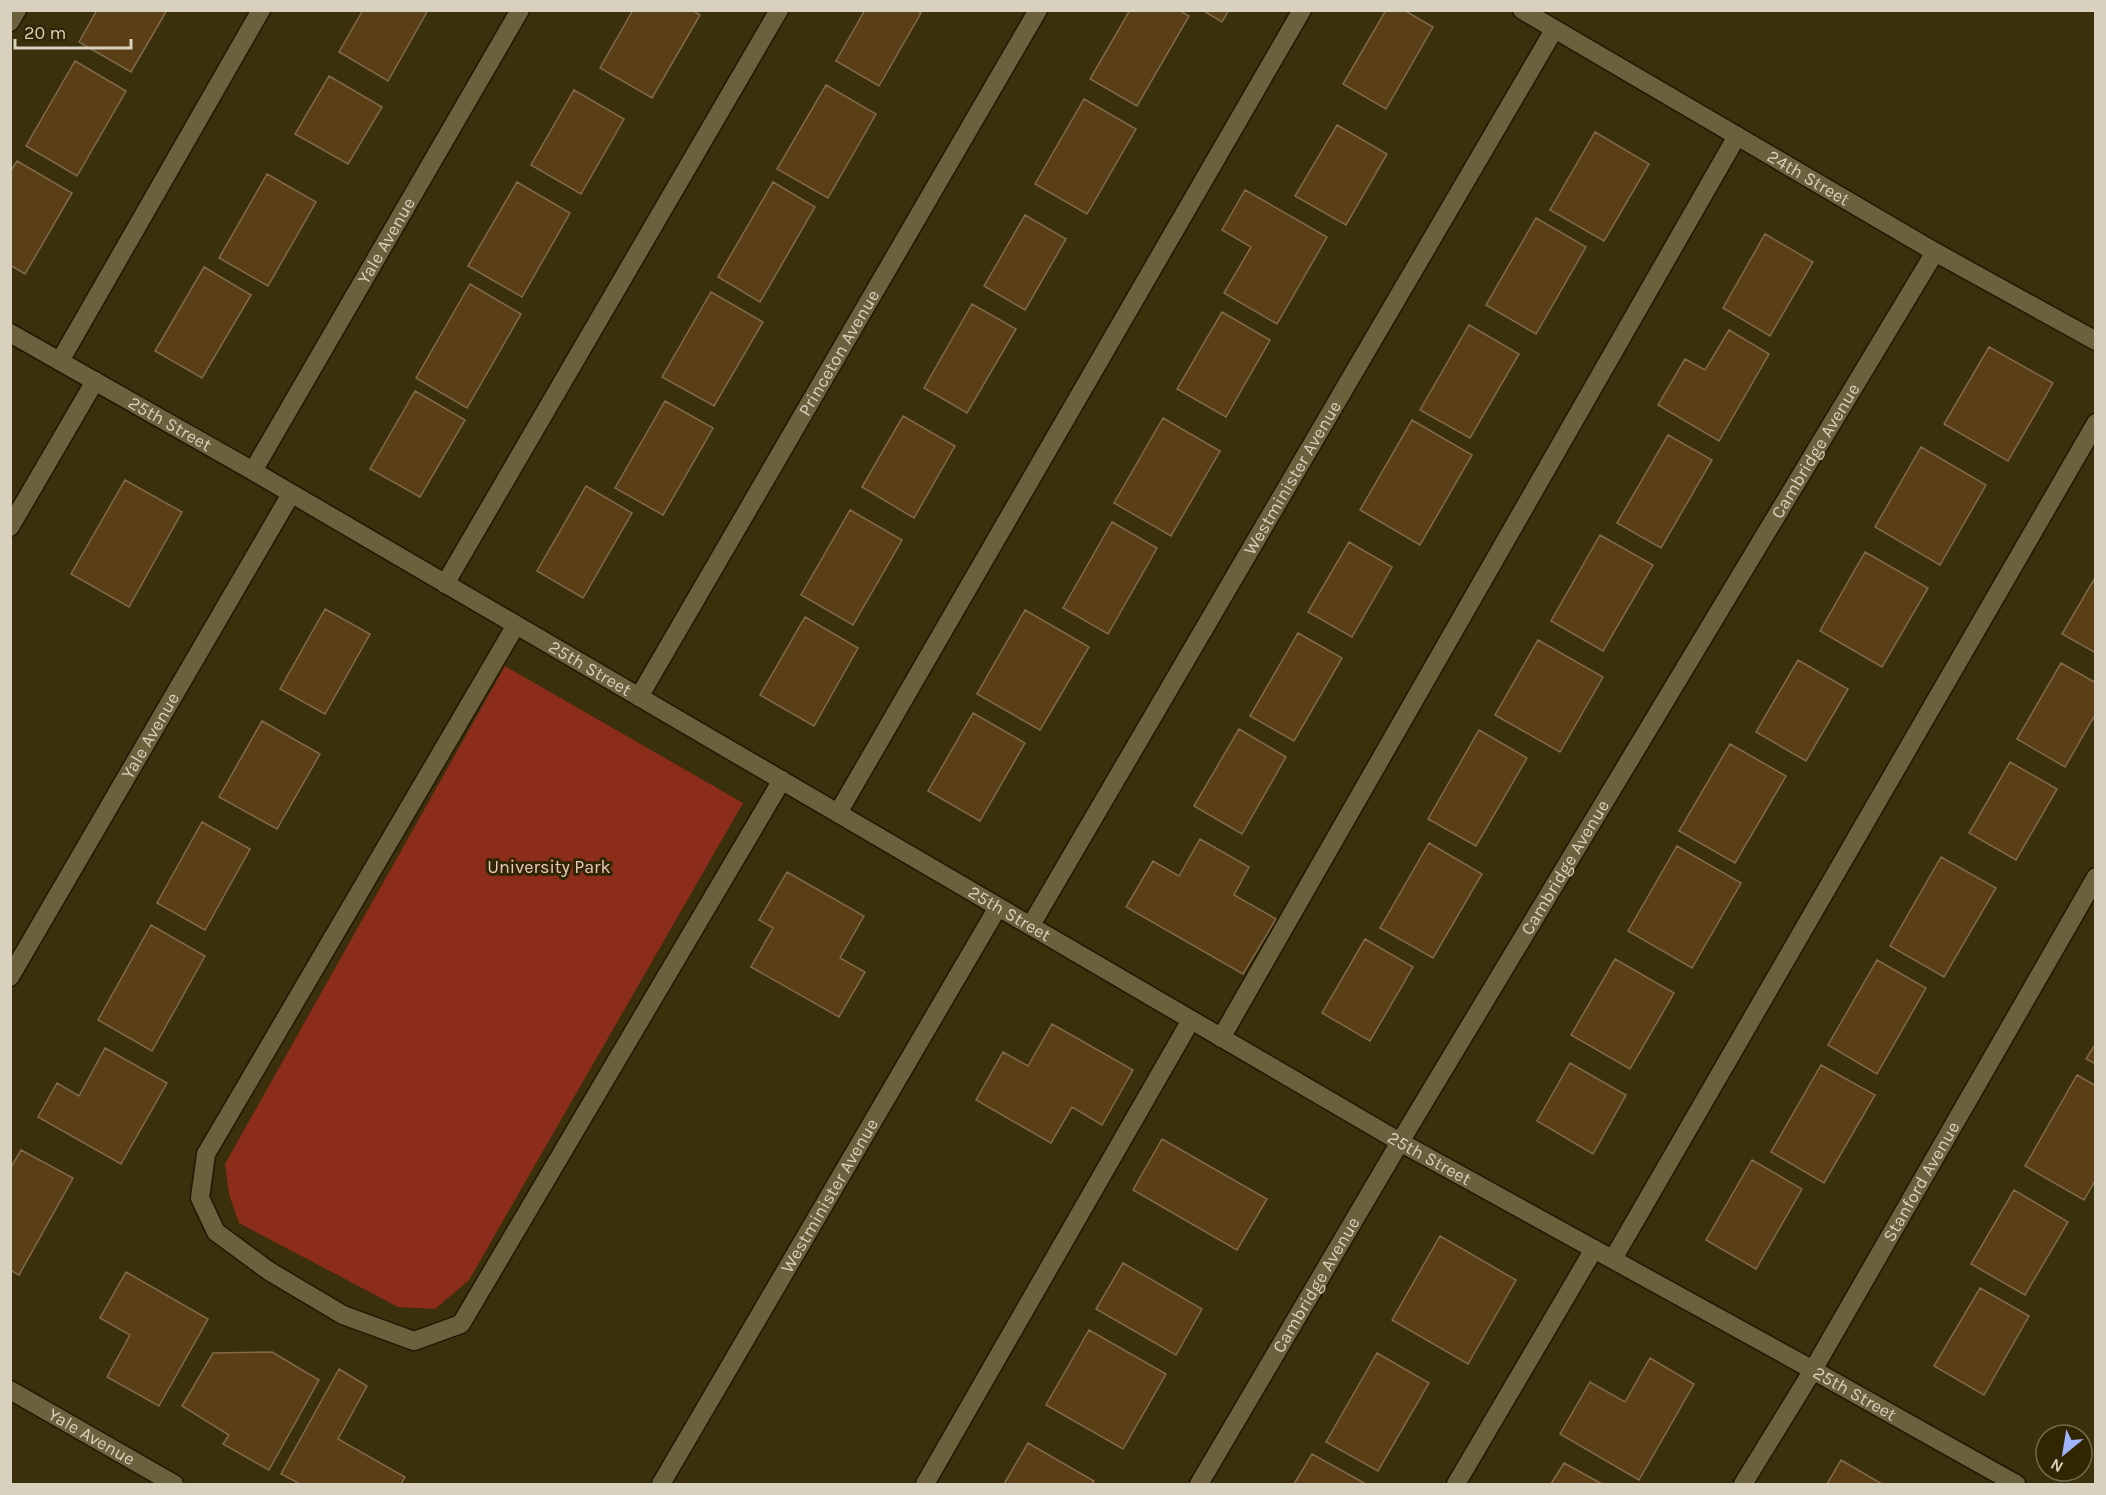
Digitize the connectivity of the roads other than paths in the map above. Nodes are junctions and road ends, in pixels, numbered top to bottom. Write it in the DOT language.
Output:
graph roads {
  1 [pos="17,10"];
  2 [pos="261,10"];
  3 [pos="520,10"];
  4 [pos="779,10"];
  5 [pos="1038,10"];
  6 [pos="1302,10"];
  7 [pos="1522,10"];
  8 [pos="10,22"];
  9 [pos="1554,30"];
  10 [pos="1737,136"];
  11 [pos="1935,252"];
  12 [pos="10,333"];
  13 [pos="2096,341"];
  14 [pos="60,361"];
  15 [pos="95,381"];
  16 [pos="2096,423"];
  17 [pos="253,471"];
  18 [pos="291,494"];
  19 [pos="10,527"];
  20 [pos="445,584"];
  21 [pos="516,625"];
  22 [pos="639,697"];
  23 [pos="782,780"];
  24 [pos="838,813"];
  25 [pos="2096,877"];
  26 [pos="998,907"];
  27 [pos="1031,925"];
  28 [pos="10,977"];
  29 [pos="1191,1020"];
  30 [pos="1221,1038"];
  31 [pos="1400,1142"];
  32 [pos="1594,1249"];
  33 [pos="1613,1259"];
  34 [pos="1813,1370"];
  35 [pos="10,1390"];
  36 [pos="2005,1482"];
  37 [pos="174,1485"];
  38 [pos="661,1485"];
  39 [pos="924,1485"];
  40 [pos="1199,1485"];
  41 [pos="1456,1485"];
  42 [pos="1743,1485"];
  1 -- 8 [label="street"];
  2 -- 14 [label="street"];
  3 -- 17 [label="street, Yale Avenue"];
  4 -- 20 [label="street"];
  5 -- 22 [label="street, Princeton Avenue"];
  6 -- 24 [label="street"];
  7 -- 9 [label="street, 24th Street"];
  9 -- 10 [label="street, 24th Street"];
  9 -- 27 [label="street, Westminister Avenue"];
  10 -- 11 [label="street, 24th Street"];
  10 -- 30 [label="street"];
  11 -- 13 [label="street, 24th Street"];
  11 -- 31 [label="street, Cambridge Avenue"];
  12 -- 14 [label="street, 25th Street"];
  14 -- 15 [label="street, 25th Street"];
  15 -- 17 [label="street, 25th Street"];
  15 -- 19 [label="street"];
  16 -- 33 [label="street"];
  17 -- 18 [label="street, 25th Street"];
  18 -- 20 [label="street, 25th Street"];
  18 -- 28 [label="street, Yale Avenue"];
  20 -- 21 [label="street, 25th Street"];
  21 -- 22 [label="street, 25th Street"];
  21 -- 23 [label="street"];
  22 -- 23 [label="street, 25th Street"];
  23 -- 24 [label="street, 25th Street"];
  24 -- 26 [label="street, 25th Street"];
  25 -- 34 [label="street, Stanford Avenue"];
  26 -- 27 [label="street, 25th Street"];
  26 -- 38 [label="street, Westminister Avenue"];
  27 -- 29 [label="street, 25th Street"];
  29 -- 30 [label="street, 25th Street"];
  29 -- 39 [label="street"];
  30 -- 31 [label="street, 25th Street"];
  31 -- 32 [label="street, 25th Street"];
  31 -- 40 [label="street, Cambridge Avenue"];
  32 -- 33 [label="street, 25th Street"];
  32 -- 41 [label="street"];
  33 -- 34 [label="street, 25th Street"];
  34 -- 36 [label="street, 25th Street"];
  34 -- 42 [label="street, Stanford Avenue"];
  35 -- 37 [label="street, Yale Avenue"];
}
